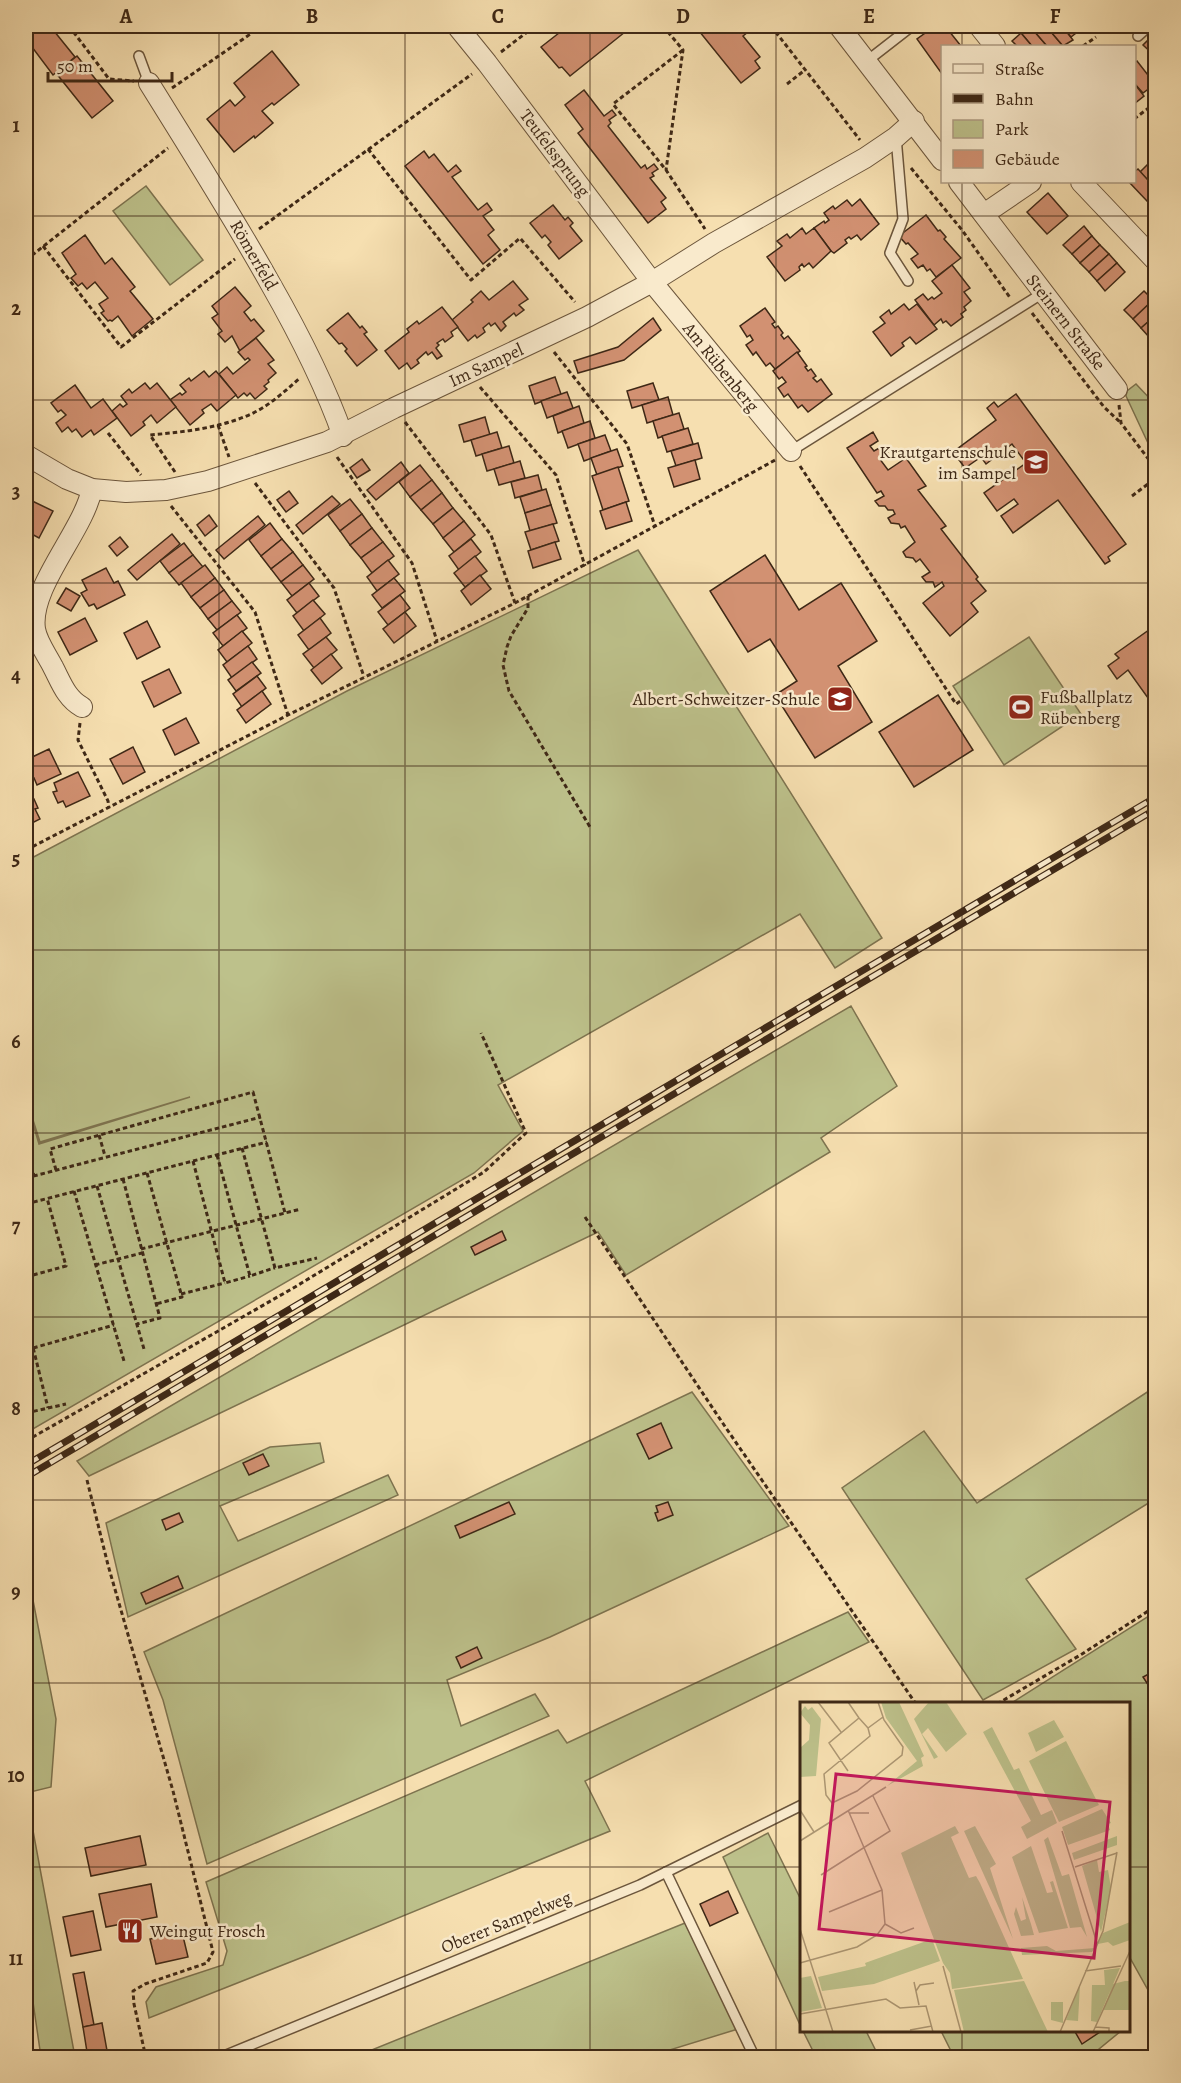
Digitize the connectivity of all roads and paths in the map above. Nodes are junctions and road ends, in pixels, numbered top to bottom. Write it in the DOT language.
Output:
graph roads {
  1 [pos="69,26"];
  2 [pos="262,26"];
  3 [pos="357,26"];
  4 [pos="457,26"];
  5 [pos="535,26"];
  6 [pos="663,26"];
  7 [pos="771,26"];
  8 [pos="839,26"];
  9 [pos="912,26"];
  10 [pos="979,26"];
  11 [pos="1149,26"];
  12 [pos="361,30"];
  13 [pos="1138,36"];
  14 [pos="1096,37"];
  15 [pos="994,45"];
  16 [pos="1084,45"];
  17 [pos="683,50"];
  18 [pos="139,56"];
  19 [pos="867,61"];
  20 [pos="487,63"];
  21 [pos="805,69"];
  22 [pos="787,84"];
  23 [pos="154,90"];
  24 [pos="1154,104"];
  25 [pos="1136,118"];
  26 [pos="914,122"];
  27 [pos="182,137"];
  28 [pos="896,137"];
  29 [pos="368,149"];
  30 [pos="870,155"];
  31 [pos="941,159"];
  32 [pos="908,163"];
  33 [pos="666,170"];
  34 [pos="960,183"];
  35 [pos="1030,183"];
  36 [pos="1082,183"];
  37 [pos="984,214"];
  38 [pos="248,243"];
  39 [pos="714,243"];
  40 [pos="43,246"];
  41 [pos="26,260"];
  42 [pos="1155,261"];
  43 [pos="908,281"];
  44 [pos="652,282"];
  45 [pos="1043,293"];
  46 [pos="1022,307"];
  47 [pos="587,317"];
  48 [pos="543,338"];
  49 [pos="314,366"];
  50 [pos="469,373"];
  51 [pos="1117,389"];
  52 [pos="394,408"];
  53 [pos="1121,423"];
  54 [pos="218,425"];
  55 [pos="108,433"];
  56 [pos="335,439"];
  57 [pos="790,451"];
  58 [pos="26,455"];
  59 [pos="1155,470"];
  60 [pos="242,471"];
  61 [pos="1155,478"];
  62 [pos="92,489"];
  63 [pos="168,489"];
  64 [pos="1132,496"];
  65 [pos="655,526"];
  66 [pos="585,566"];
  67 [pos="528,596"];
  68 [pos="515,603"];
  69 [pos="437,641"];
  70 [pos="364,677"];
  71 [pos="962,700"];
  72 [pos="82,707"];
  73 [pos="288,715"];
  74 [pos="109,808"];
  75 [pos="590,827"];
  76 [pos="26,850"];
  77 [pos="481,1033"];
  78 [pos="261,1117"];
  79 [pos="26,1123"];
  80 [pos="26,1132"];
  81 [pos="99,1135"];
  82 [pos="267,1142"];
  83 [pos="26,1144"];
  84 [pos="242,1148"];
  85 [pos="217,1155"];
  86 [pos="105,1157"];
  87 [pos="193,1161"];
  88 [pos="56,1170"];
  89 [pos="147,1173"];
  90 [pos="33,1176"];
  91 [pos="26,1178"];
  92 [pos="123,1179"];
  93 [pos="97,1185"];
  94 [pos="74,1191"];
  95 [pos="47,1198"];
  96 [pos="26,1204"];
  97 [pos="301,1209"];
  98 [pos="285,1213"];
  99 [pos="585,1217"];
  100 [pos="262,1219"];
  101 [pos="237,1225"];
  102 [pos="212,1231"];
  103 [pos="166,1243"];
  104 [pos="142,1251"];
  105 [pos="317,1258"];
  106 [pos="118,1260"];
  107 [pos="95,1265"];
  108 [pos="274,1268"];
  109 [pos="250,1276"];
  110 [pos="26,1277"];
  111 [pos="225,1283"];
  112 [pos="181,1294"];
  113 [pos="156,1304"];
  114 [pos="26,1319"];
  115 [pos="137,1324"];
  116 [pos="114,1325"];
  117 [pos="33,1348"];
  118 [pos="144,1348"];
  119 [pos="26,1350"];
  120 [pos="124,1361"];
  121 [pos="66,1404"];
  122 [pos="48,1408"];
  123 [pos="26,1413"];
  124 [pos="26,1441"];
  125 [pos="87,1480"];
  126 [pos="1155,1606"];
  127 [pos="915,1702"];
  128 [pos="1000,1702"];
  129 [pos="800,1805"];
  130 [pos="666,1872"];
  131 [pos="146,2058"];
  132 [pos="219,2058"];
  133 [pos="755,2058"];
  1 -- 23 [label="path"];
  2 -- 23 [label="path"];
  3 -- 12 [label="path"];
  4 -- 20 [label="street, Teufelssprung"];
  5 -- 20 [label="path"];
  6 -- 17 [label="path"];
  7 -- 21 [label="path"];
  8 -- 19 [label="street"];
  9 -- 19 [label="lane"];
  10 -- 15 [label="street"];
  11 -- 13 [label="lane"];
  14 -- 16 [label="path"];
  17 -- 33 [label="path"];
  17 -- 33 [label="path"];
  18 -- 23 [label="lane"];
  19 -- 26 [label="street"];
  20 -- 29 [label="path"];
  20 -- 44 [label="street, Teufelssprung"];
  21 -- 22 [label="path"];
  21 -- 30 [label="path"];
  23 -- 27 [label="street, Römerfeld"];
  24 -- 25 [label="path"];
  26 -- 28 [label="street, Im Sampel"];
  26 -- 31 [label="street"];
  27 -- 38 [label="street, Römerfeld"];
  27 -- 40 [label="path"];
  28 -- 30 [label="street, Im Sampel"];
  28 -- 43 [label="lane"];
  29 -- 38 [label="path"];
  29 -- 47 [label="path"];
  30 -- 39 [label="street, Im Sampel"];
  32 -- 46 [label="path"];
  33 -- 39 [label="path"];
  34 -- 37 [label="street, Steinern Straße"];
  35 -- 37 [label="street"];
  36 -- 42 [label="street"];
  37 -- 45 [label="street, Steinern Straße"];
  38 -- 40 [label="path"];
  38 -- 49 [label="street, Römerfeld"];
  39 -- 44 [label="street, Im Sampel"];
  40 -- 41 [label="path"];
  44 -- 47 [label="street, Im Sampel"];
  44 -- 57 [label="street, Am Rübenberg"];
  45 -- 46 [label="lane"];
  45 -- 51 [label="street, Steinern Straße"];
  46 -- 53 [label="path"];
  46 -- 57 [label="lane"];
  47 -- 48 [label="street, Im Sampel"];
  48 -- 50 [label="street, Im Sampel"];
  48 -- 65 [label="path"];
  49 -- 54 [label="path"];
  49 -- 56 [label="street, Römerfeld"];
  50 -- 52 [label="street, Im Sampel"];
  50 -- 66 [label="path"];
  51 -- 53 [label="path, Steinern Straße"];
  52 -- 56 [label="street, Im Sampel"];
  52 -- 68 [label="path"];
  53 -- 59 [label="path, Steinern Straße"];
  54 -- 60 [label="path"];
  54 -- 63 [label="path"];
  55 -- 63 [label="path"];
  56 -- 60 [label="street, Im Sampel"];
  56 -- 69 [label="path"];
  57 -- 65 [label="path"];
  57 -- 71 [label="path"];
  58 -- 62 [label="street, Im Sampel"];
  60 -- 63 [label="street, Im Sampel"];
  60 -- 70 [label="path"];
  61 -- 64 [label="path"];
  62 -- 63 [label="street, Im Sampel"];
  62 -- 72 [label="street"];
  63 -- 73 [label="path"];
  65 -- 66 [label="path"];
  66 -- 67 [label="path"];
  67 -- 68 [label="path"];
  67 -- 75 [label="path"];
  68 -- 69 [label="path"];
  69 -- 70 [label="path"];
  70 -- 73 [label="path"];
  72 -- 74 [label="path"];
  73 -- 74 [label="path"];
  74 -- 76 [label="path"];
  77 -- 124 [label="path"];
  78 -- 81 [label="path"];
  78 -- 82 [label="path"];
  78 -- 86 [label="path"];
  79 -- 80 [label="path"];
  81 -- 86 [label="path"];
  81 -- 88 [label="path"];
  82 -- 84 [label="path"];
  82 -- 98 [label="path"];
  83 -- 90 [label="path"];
  84 -- 85 [label="path"];
  84 -- 100 [label="path"];
  85 -- 87 [label="path"];
  85 -- 101 [label="path"];
  86 -- 88 [label="path"];
  87 -- 89 [label="path"];
  87 -- 102 [label="path"];
  88 -- 90 [label="path"];
  89 -- 92 [label="path"];
  89 -- 103 [label="path"];
  90 -- 91 [label="path"];
  92 -- 93 [label="path"];
  92 -- 104 [label="path"];
  93 -- 94 [label="path"];
  93 -- 106 [label="path"];
  94 -- 95 [label="path"];
  94 -- 107 [label="path"];
  95 -- 96 [label="path"];
  95 -- 110 [label="path"];
  97 -- 98 [label="path"];
  98 -- 100 [label="path"];
  99 -- 127 [label="path"];
  100 -- 101 [label="path"];
  100 -- 108 [label="path"];
  101 -- 102 [label="path"];
  101 -- 109 [label="path"];
  102 -- 103 [label="path"];
  102 -- 111 [label="path"];
  103 -- 104 [label="path"];
  103 -- 112 [label="path"];
  104 -- 106 [label="path"];
  104 -- 113 [label="path"];
  105 -- 108 [label="path"];
  106 -- 107 [label="path"];
  106 -- 115 [label="path"];
  107 -- 116 [label="path"];
  108 -- 109 [label="path"];
  109 -- 111 [label="path"];
  111 -- 112 [label="path"];
  112 -- 113 [label="path"];
  113 -- 115 [label="path"];
  114 -- 117 [label="path"];
  115 -- 118 [label="path"];
  116 -- 117 [label="path"];
  116 -- 120 [label="path"];
  117 -- 119 [label="path"];
  117 -- 122 [label="path"];
  121 -- 122 [label="path"];
  122 -- 123 [label="path"];
  125 -- 131 [label="path"];
  126 -- 128 [label="path"];
  129 -- 130 [label="lane, Oberer Sampelweg"];
  130 -- 132 [label="lane, Oberer Sampelweg"];
  130 -- 133 [label="lane"];
}
